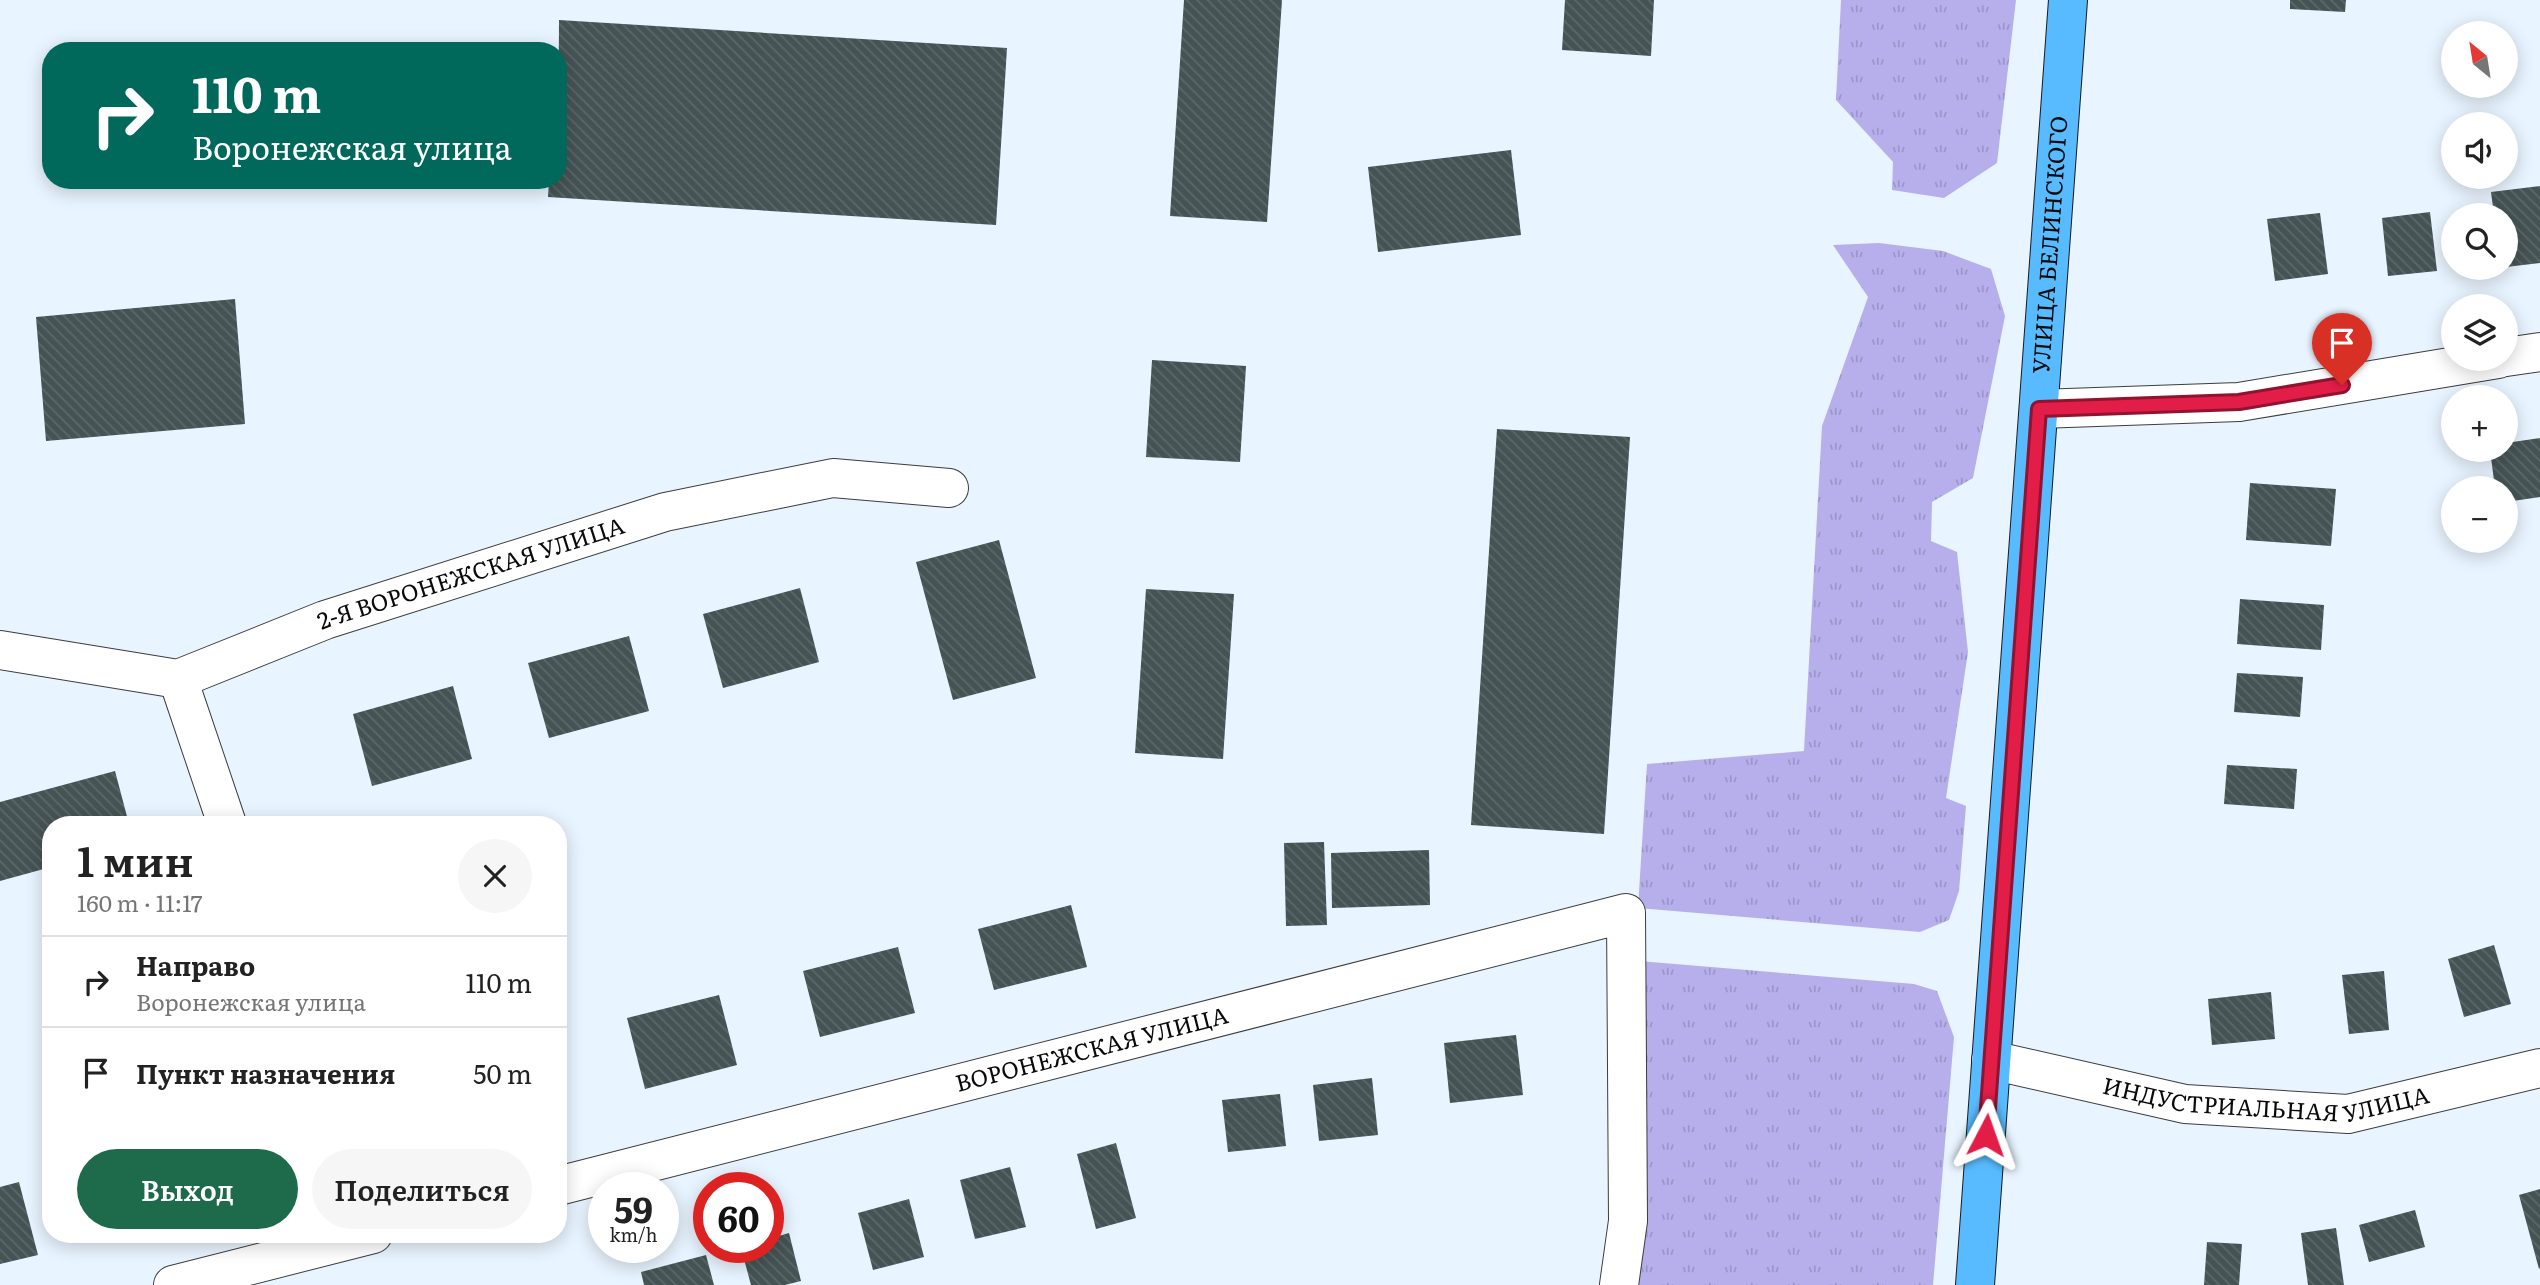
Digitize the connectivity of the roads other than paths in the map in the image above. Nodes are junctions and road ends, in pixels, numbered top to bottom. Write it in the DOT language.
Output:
graph roads {
  1 [pos="2068,0"];
  2 [pos="2540,352"];
  3 [pos="2518,355"];
  4 [pos="2441,368"];
  5 [pos="2039,409"];
  6 [pos="949,488"];
  7 [pos="0,650"];
  8 [pos="178,679"];
  9 [pos="224,816"];
  10 [pos="1991,1060"];
  11 [pos="2540,1068"];
  12 [pos="567,1184"];
  13 [pos="338,1243"];
  14 [pos="173,1285"];
  15 [pos="1619,1285"];
  16 [pos="1975,1285"];
  1 -- 5 [label="main road, УЛИЦА БЕЛИНСКОГО"];
  2 -- 3 [label="street"];
  4 -- 5 [label="street"];
  5 -- 10 [label="main road, УЛИЦА БЕЛИНСКОГО"];
  6 -- 8 [label="street, 2-Я ВОРОНЕЖСКАЯ УЛИЦА"];
  7 -- 8 [label="street"];
  8 -- 9 [label="street"];
  10 -- 11 [label="street, ИНДУСТРИАЛЬНАЯ УЛИЦА"];
  10 -- 16 [label="main road, УЛИЦА БЕЛИНСКОГО"];
  12 -- 15 [label="street, ВОРОНЕЖСКАЯ УЛИЦА"];
  13 -- 14 [label="street"];
}
